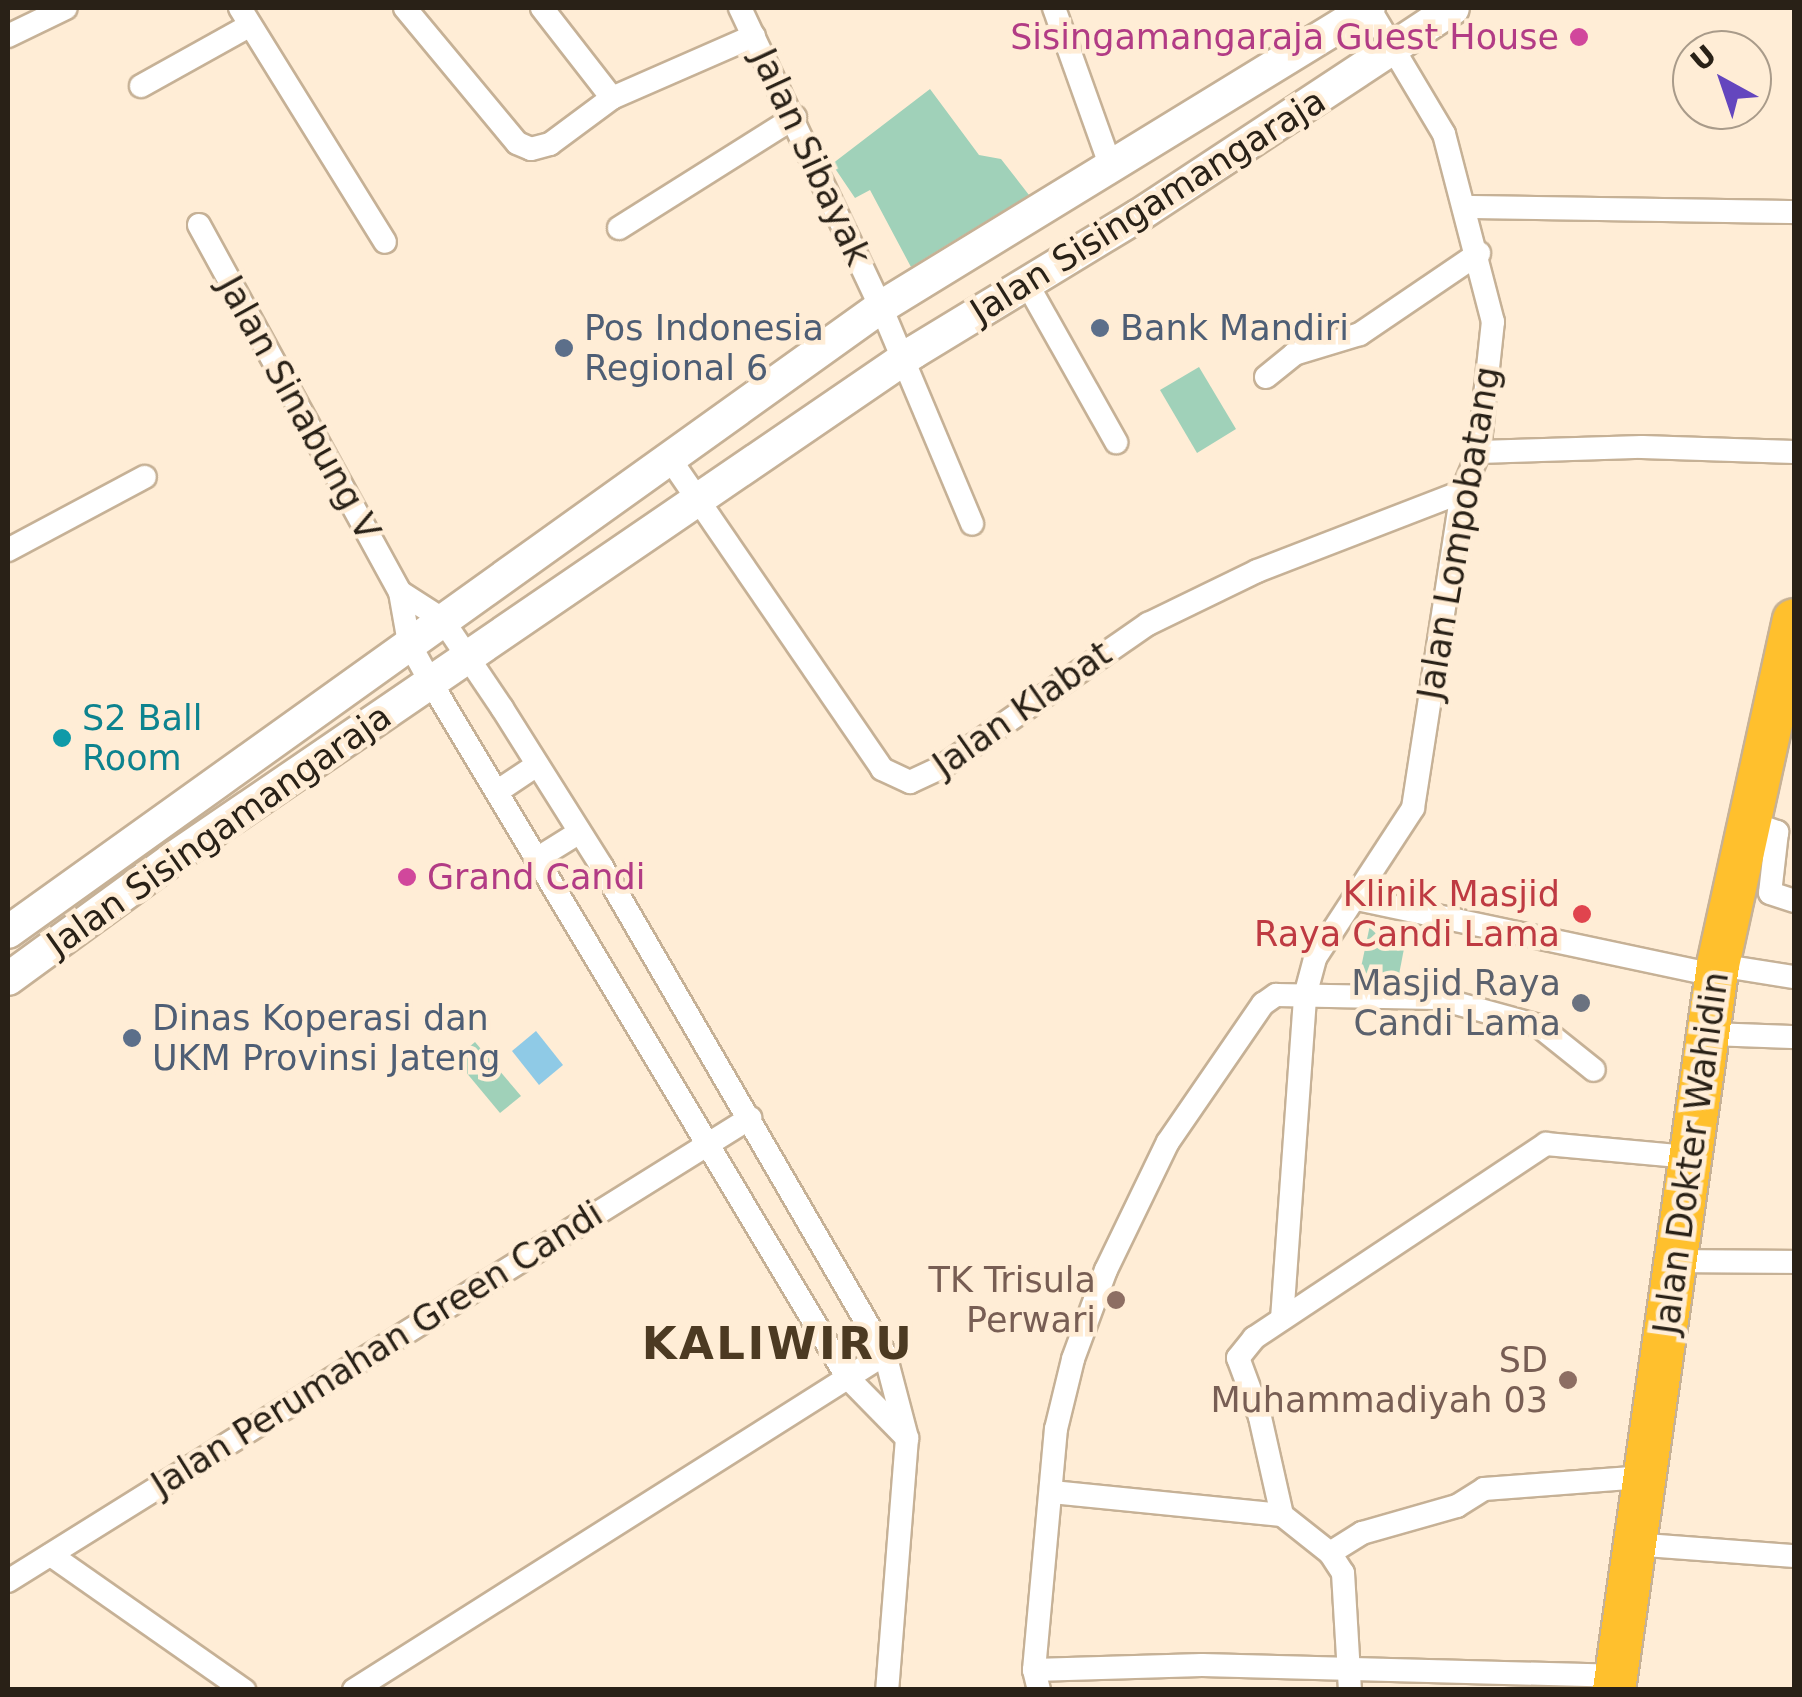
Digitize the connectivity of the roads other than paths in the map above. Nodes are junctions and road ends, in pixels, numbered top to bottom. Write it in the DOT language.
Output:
graph roads {
  1 [pos="66,8"];
  2 [pos="542,8"];
  3 [pos="740,8"];
  4 [pos="1054,8"];
  5 [pos="1369,8"];
  6 [pos="1453,8"];
  7 [pos="418,12"];
  8 [pos="245,16"];
  9 [pos="8,30"];
  10 [pos="754,36"];
  11 [pos="1396,49"];
  12 [pos="141,86"];
  13 [pos="612,98"];
  14 [pos="795,117"];
  15 [pos="1111,167"];
  16 [pos="1468,207"];
  17 [pos="1794,212"];
  18 [pos="199,226"];
  19 [pos="619,228"];
  20 [pos="386,242"];
  21 [pos="1479,253"];
  22 [pos="1026,282"];
  23 [pos="881,307"];
  24 [pos="899,362"];
  25 [pos="1266,377"];
  26 [pos="1116,442"];
  27 [pos="1478,452"];
  28 [pos="1794,452"];
  29 [pos="668,456"];
  30 [pos="144,477"];
  31 [pos="1462,492"];
  32 [pos="699,498"];
  33 [pos="972,524"];
  34 [pos="8,550"];
  35 [pos="400,592"];
  36 [pos="442,619"];
  37 [pos="1794,620"];
  38 [pos="409,642"];
  39 [pos="468,655"];
  40 [pos="430,681"];
  41 [pos="538,765"];
  42 [pos="498,791"];
  43 [pos="1751,824"];
  44 [pos="580,832"];
  45 [pos="538,858"];
  46 [pos="1357,898"];
  47 [pos="1794,901"];
  48 [pos="8,932"];
  49 [pos="1718,971"];
  50 [pos="1794,977"];
  51 [pos="8,979"];
  52 [pos="1304,996"];
  53 [pos="1708,1034"];
  54 [pos="1794,1038"];
  55 [pos="1594,1070"];
  56 [pos="750,1118"];
  57 [pos="704,1145"];
  58 [pos="1690,1157"];
  59 [pos="1677,1261"];
  60 [pos="1794,1262"];
  61 [pos="1282,1319"];
  62 [pos="885,1354"];
  63 [pos="847,1377"];
  64 [pos="907,1438"];
  65 [pos="1642,1478"];
  66 [pos="1052,1492"];
  67 [pos="1282,1515"];
  68 [pos="1633,1544"];
  69 [pos="1330,1553"];
  70 [pos="51,1555"];
  71 [pos="1794,1556"];
  72 [pos="8,1581"];
  73 [pos="1350,1678"];
  74 [pos="1036,1680"];
  75 [pos="1615,1683"];
  76 [pos="887,1689"];
  77 [pos="244,1690"];
  78 [pos="354,1690"];
  1 -- 9 [label="street"];
  2 -- 13 [label="street"];
  3 -- 10 [label="street, Jalan Sibayak"];
  4 -- 15 [label="street"];
  5 -- 11 [label="street, Jalan Sisingamangaraja"];
  5 -- 15 [label="main road, Jalan Sisingamangaraja"];
  6 -- 11 [label="main road, Jalan Sisingamangaraja"];
  7 -- 13 [label="street"];
  8 -- 12 [label="street"];
  8 -- 20 [label="street"];
  10 -- 13 [label="street"];
  10 -- 14 [label="street, Jalan Sibayak"];
  11 -- 16 [label="street, Jalan Lompobatang"];
  11 -- 22 [label="main road, Jalan Sisingamangaraja"];
  14 -- 19 [label="street"];
  14 -- 23 [label="street, Jalan Sibayak"];
  15 -- 23 [label="main road, Jalan Sisingamangaraja"];
  16 -- 17 [label="street"];
  16 -- 21 [label="street, Jalan Lompobatang"];
  18 -- 35 [label="street, Jalan Sinabung V"];
  21 -- 25 [label="street"];
  21 -- 27 [label="street, Jalan Lompobatang"];
  22 -- 24 [label="main road, Jalan Sisingamangaraja"];
  22 -- 26 [label="street"];
  23 -- 24 [label="street"];
  23 -- 29 [label="main road, Jalan Sisingamangaraja"];
  24 -- 32 [label="main road, Jalan Sisingamangaraja"];
  24 -- 33 [label="street"];
  27 -- 28 [label="street"];
  27 -- 31 [label="street, Jalan Lompobatang"];
  29 -- 32 [label="street"];
  29 -- 36 [label="main road, Jalan Sisingamangaraja"];
  30 -- 34 [label="street"];
  31 -- 32 [label="street, Jalan Klabat"];
  31 -- 46 [label="street, Jalan Lompobatang"];
  32 -- 39 [label="main road, Jalan Sisingamangaraja"];
  35 -- 36 [label="street"];
  35 -- 38 [label="street"];
  36 -- 38 [label="main road, Jalan Sisingamangaraja"];
  36 -- 39 [label="street"];
  37 -- 43 [label="highway, Jalan Dokter Wahidin"];
  38 -- 40 [label="street"];
  38 -- 48 [label="main road, Jalan Sisingamangaraja"];
  39 -- 40 [label="main road, Jalan Sisingamangaraja"];
  39 -- 41 [label="street"];
  40 -- 42 [label="street"];
  40 -- 51 [label="main road, Jalan Sisingamangaraja"];
  41 -- 42 [label="street"];
  41 -- 44 [label="street"];
  42 -- 45 [label="street"];
  43 -- 47 [label="street"];
  43 -- 49 [label="highway, Jalan Dokter Wahidin"];
  44 -- 45 [label="street"];
  44 -- 56 [label="street"];
  45 -- 57 [label="street"];
  46 -- 49 [label="street"];
  46 -- 52 [label="street, Jalan Lompobatang"];
  49 -- 50 [label="street"];
  49 -- 53 [label="highway, Jalan Dokter Wahidin"];
  52 -- 55 [label="street"];
  52 -- 61 [label="street, Jalan Lompobatang"];
  52 -- 66 [label="street"];
  53 -- 54 [label="street"];
  53 -- 58 [label="highway, Jalan Dokter Wahidin"];
  56 -- 57 [label="street, Jalan Perumahan Green Candi"];
  56 -- 62 [label="street"];
  57 -- 63 [label="street"];
  57 -- 70 [label="street, Jalan Perumahan Green Candi"];
  58 -- 59 [label="highway, Jalan Dokter Wahidin"];
  58 -- 61 [label="street"];
  59 -- 60 [label="street"];
  59 -- 65 [label="highway, Jalan Dokter Wahidin"];
  61 -- 67 [label="street"];
  62 -- 63 [label="street"];
  62 -- 64 [label="street"];
  63 -- 64 [label="street"];
  63 -- 78 [label="street"];
  64 -- 76 [label="street"];
  65 -- 68 [label="highway, Jalan Dokter Wahidin"];
  65 -- 69 [label="street"];
  66 -- 67 [label="street"];
  66 -- 74 [label="street"];
  67 -- 69 [label="street"];
  68 -- 71 [label="street"];
  68 -- 75 [label="highway, Jalan Dokter Wahidin"];
  69 -- 73 [label="street"];
  70 -- 72 [label="street, Jalan Perumahan Green Candi"];
  70 -- 77 [label="street"];
  73 -- 74 [label="street"];
  73 -- 75 [label="street"];
}
